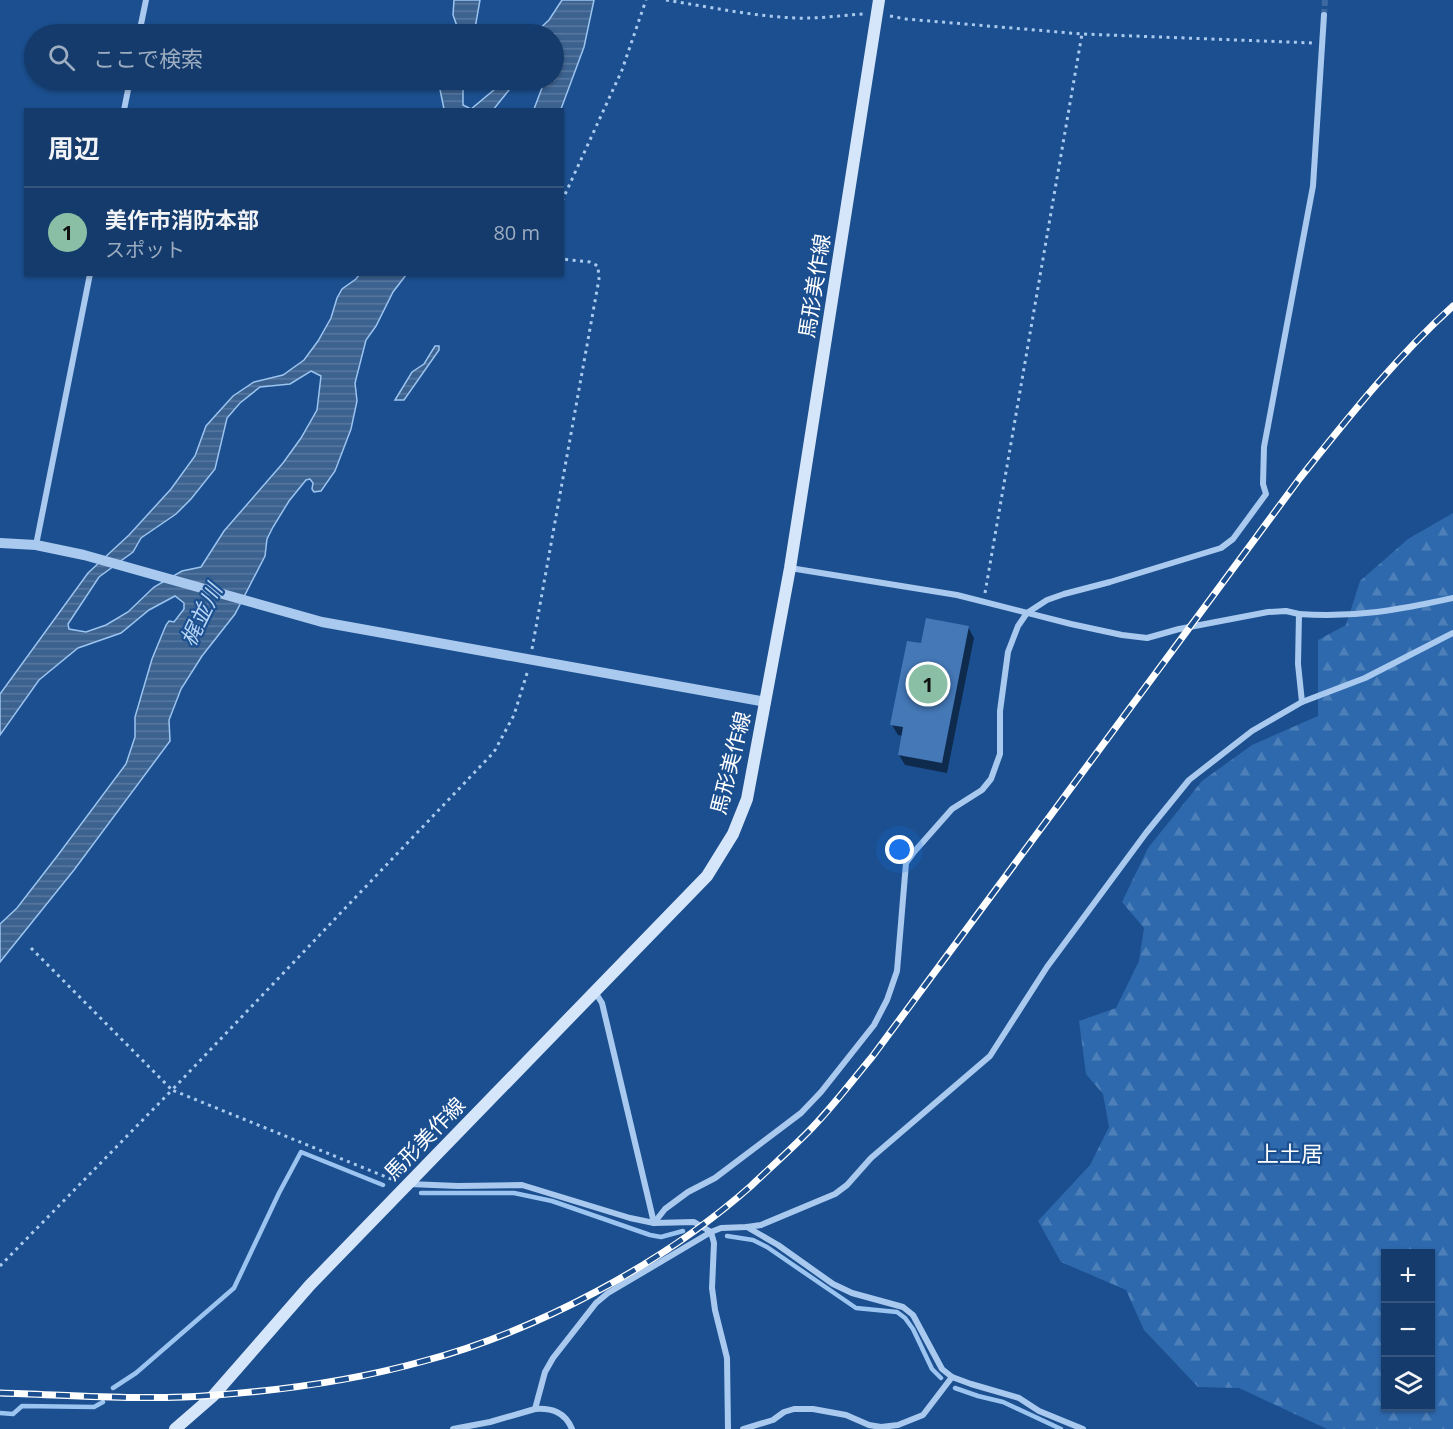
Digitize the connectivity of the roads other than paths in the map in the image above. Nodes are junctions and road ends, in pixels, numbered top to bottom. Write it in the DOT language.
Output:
graph roads {
  1 [pos="146,0"];
  2 [pos="879,0"];
  3 [pos="1324,15"];
  4 [pos="141,24"];
  5 [pos="128,90"];
  6 [pos="124,108"];
  7 [pos="90,276"];
  8 [pos="0,543"];
  9 [pos="36,545"];
  10 [pos="790,568"];
  11 [pos="1453,598"];
  12 [pos="1027,613"];
  13 [pos="1299,614"];
  14 [pos="1453,633"];
  15 [pos="766,702"];
  16 [pos="1302,702"];
  17 [pos="595,992"];
  18 [pos="408,1184"];
  19 [pos="654,1223"];
  20 [pos="747,1227"];
  21 [pos="711,1232"];
  22 [pos="952,1377"];
  23 [pos="535,1409"];
  24 [pos="175,1429"];
  25 [pos="453,1429"];
  26 [pos="572,1429"];
  27 [pos="728,1429"];
  28 [pos="743,1429"];
  29 [pos="1083,1429"];
  1 -- 4 [label="street"];
  2 -- 10 [label="main road, 馬形美作線"];
  3 -- 12 [label="street"];
  5 -- 6 [label="street"];
  7 -- 9 [label="street"];
  8 -- 9 [label="street"];
  9 -- 15 [label="street"];
  10 -- 12 [label="street"];
  10 -- 15 [label="main road, 馬形美作線"];
  11 -- 13 [label="street"];
  12 -- 13 [label="street"];
  12 -- 19 [label="street"];
  13 -- 16 [label="street"];
  14 -- 16 [label="street"];
  15 -- 17 [label="main road, 馬形美作線"];
  16 -- 20 [label="street"];
  17 -- 18 [label="main road, 馬形美作線"];
  17 -- 19 [label="street"];
  18 -- 19 [label="street"];
  18 -- 24 [label="main road, 馬形美作線"];
  19 -- 21 [label="street"];
  20 -- 21 [label="street"];
  20 -- 22 [label="street"];
  21 -- 23 [label="street"];
  21 -- 27 [label="street"];
  22 -- 28 [label="street"];
  22 -- 29 [label="street"];
  23 -- 25 [label="street"];
  23 -- 26 [label="street"];
}
